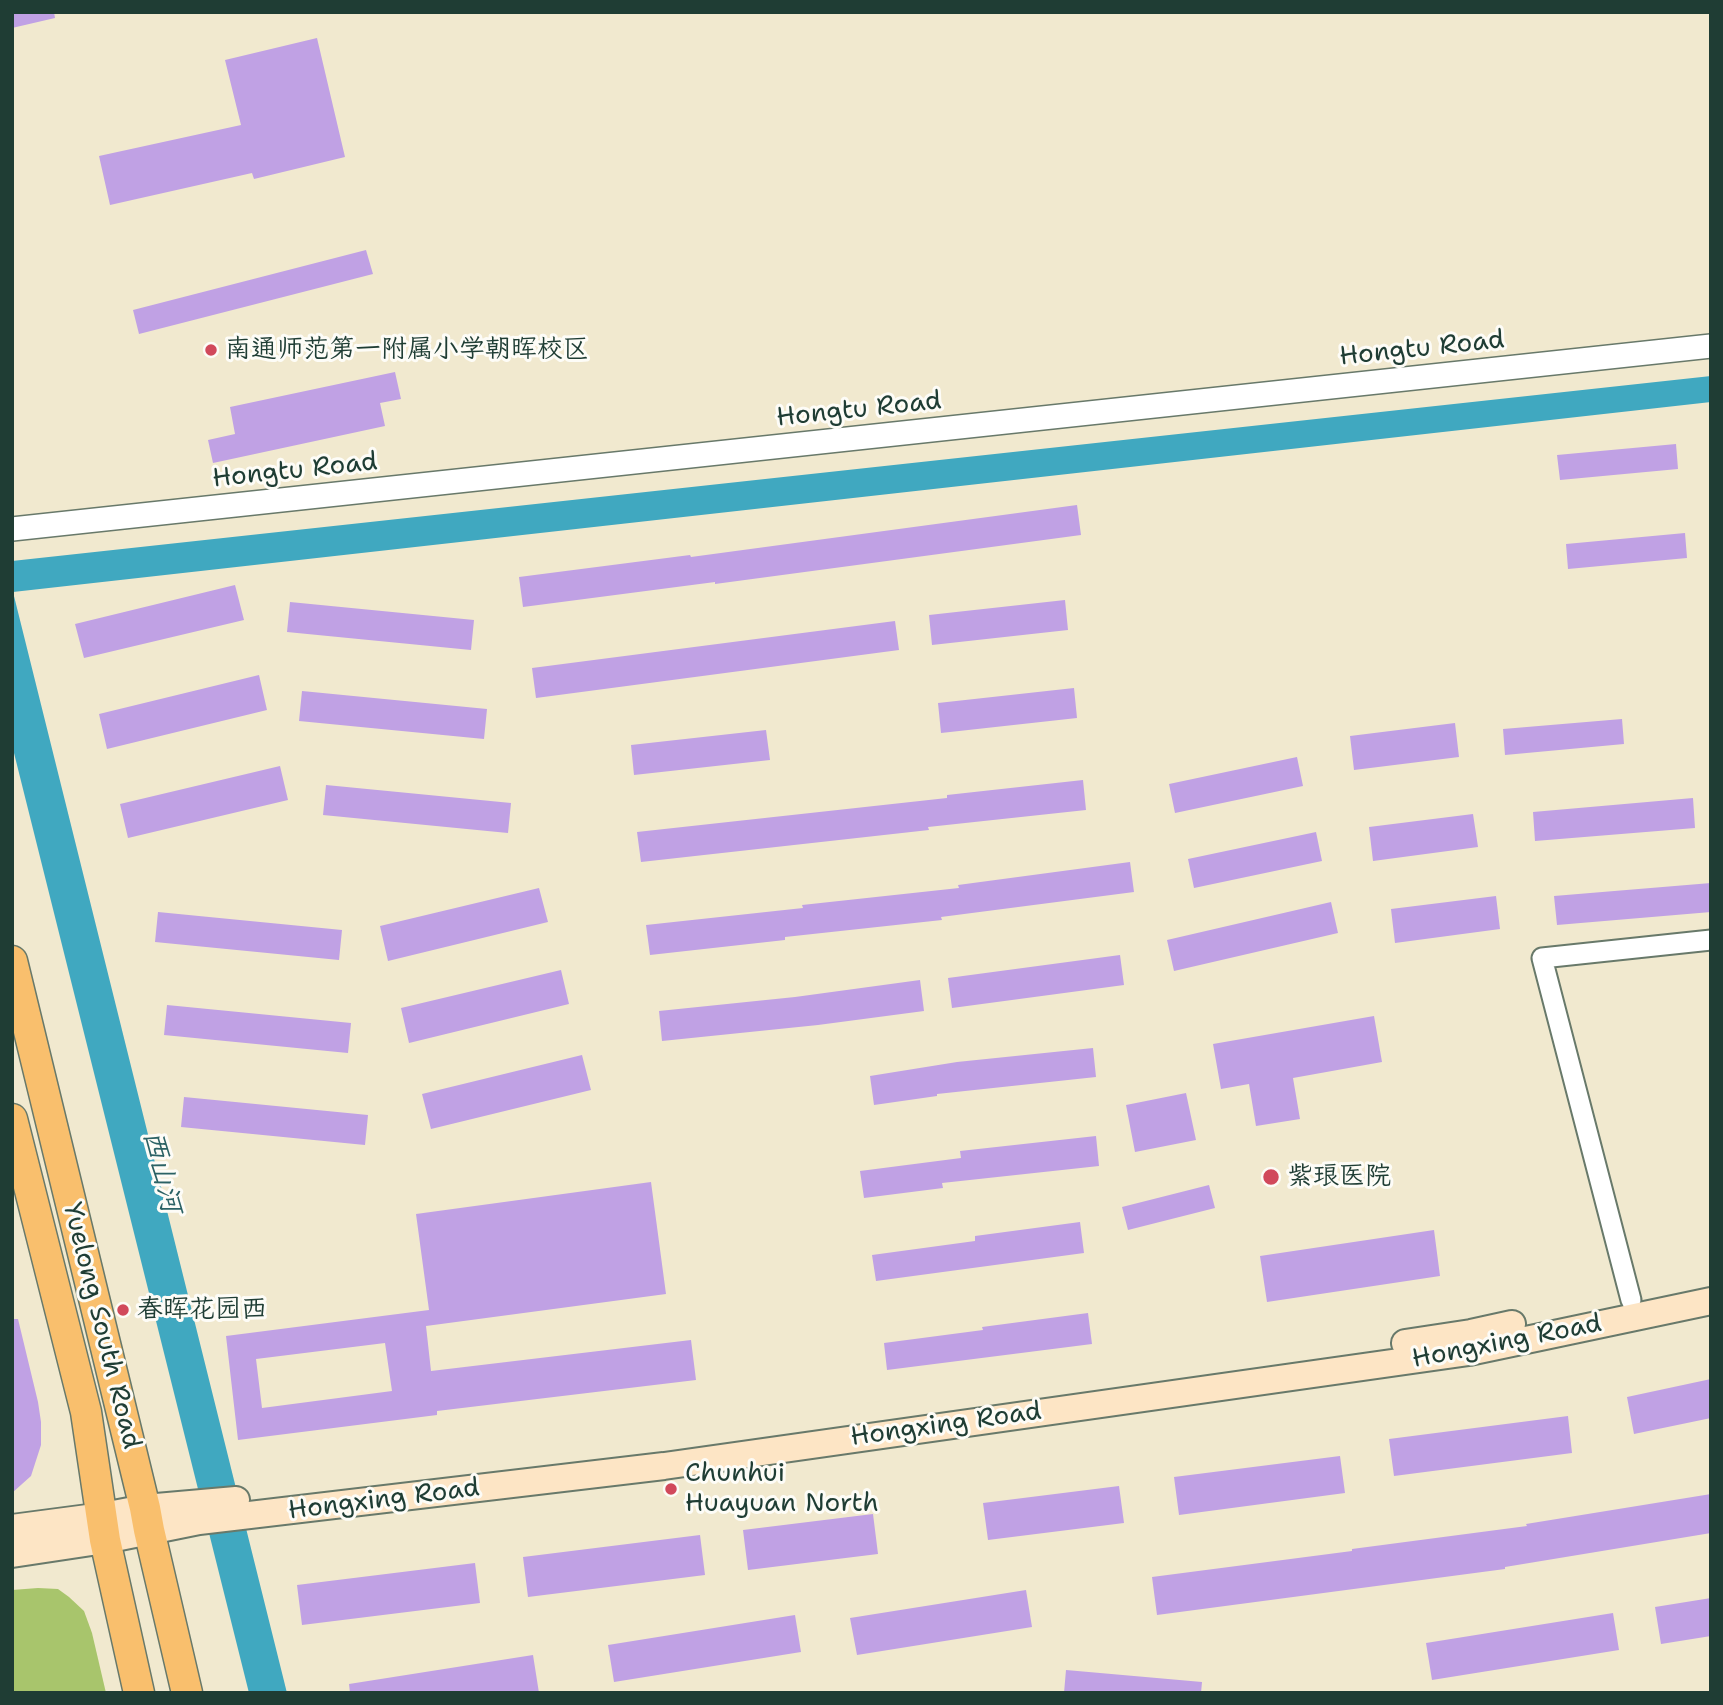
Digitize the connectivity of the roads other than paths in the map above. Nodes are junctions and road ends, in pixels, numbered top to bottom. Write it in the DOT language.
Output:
graph roads {
  1 [pos="1711,346"];
  2 [pos="12,529"];
  3 [pos="1711,940"];
  4 [pos="12,961"];
  5 [pos="12,1119"];
  6 [pos="1711,1284"];
  7 [pos="1631,1300"];
  8 [pos="1711,1301"];
  9 [pos="248,1507"];
  10 [pos="147,1519"];
  11 [pos="12,1528"];
  12 [pos="104,1528"];
  13 [pos="12,1554"];
  14 [pos="139,1693"];
  15 [pos="187,1693"];
  1 -- 2 [label="street, Hongtu Road"];
  3 -- 7 [label="street"];
  4 -- 10 [label="main road, Yuelong South Road"];
  5 -- 12 [label="main road, Yuelong South Road"];
  6 -- 7 [label="main road, Hongxing Road"];
  7 -- 9 [label="main road, Hongxing Road"];
  8 -- 9 [label="main road, Hongxing Road"];
  9 -- 10 [label="main road, Hongxing Road"];
  10 -- 12 [label="main road, Hongxing Road"];
  10 -- 15 [label="main road, Yuelong South Road"];
  11 -- 12 [label="main road, Hongxing Road"];
  12 -- 13 [label="main road, Hongxing Road"];
  12 -- 14 [label="main road, Yuelong South Road"];
}
